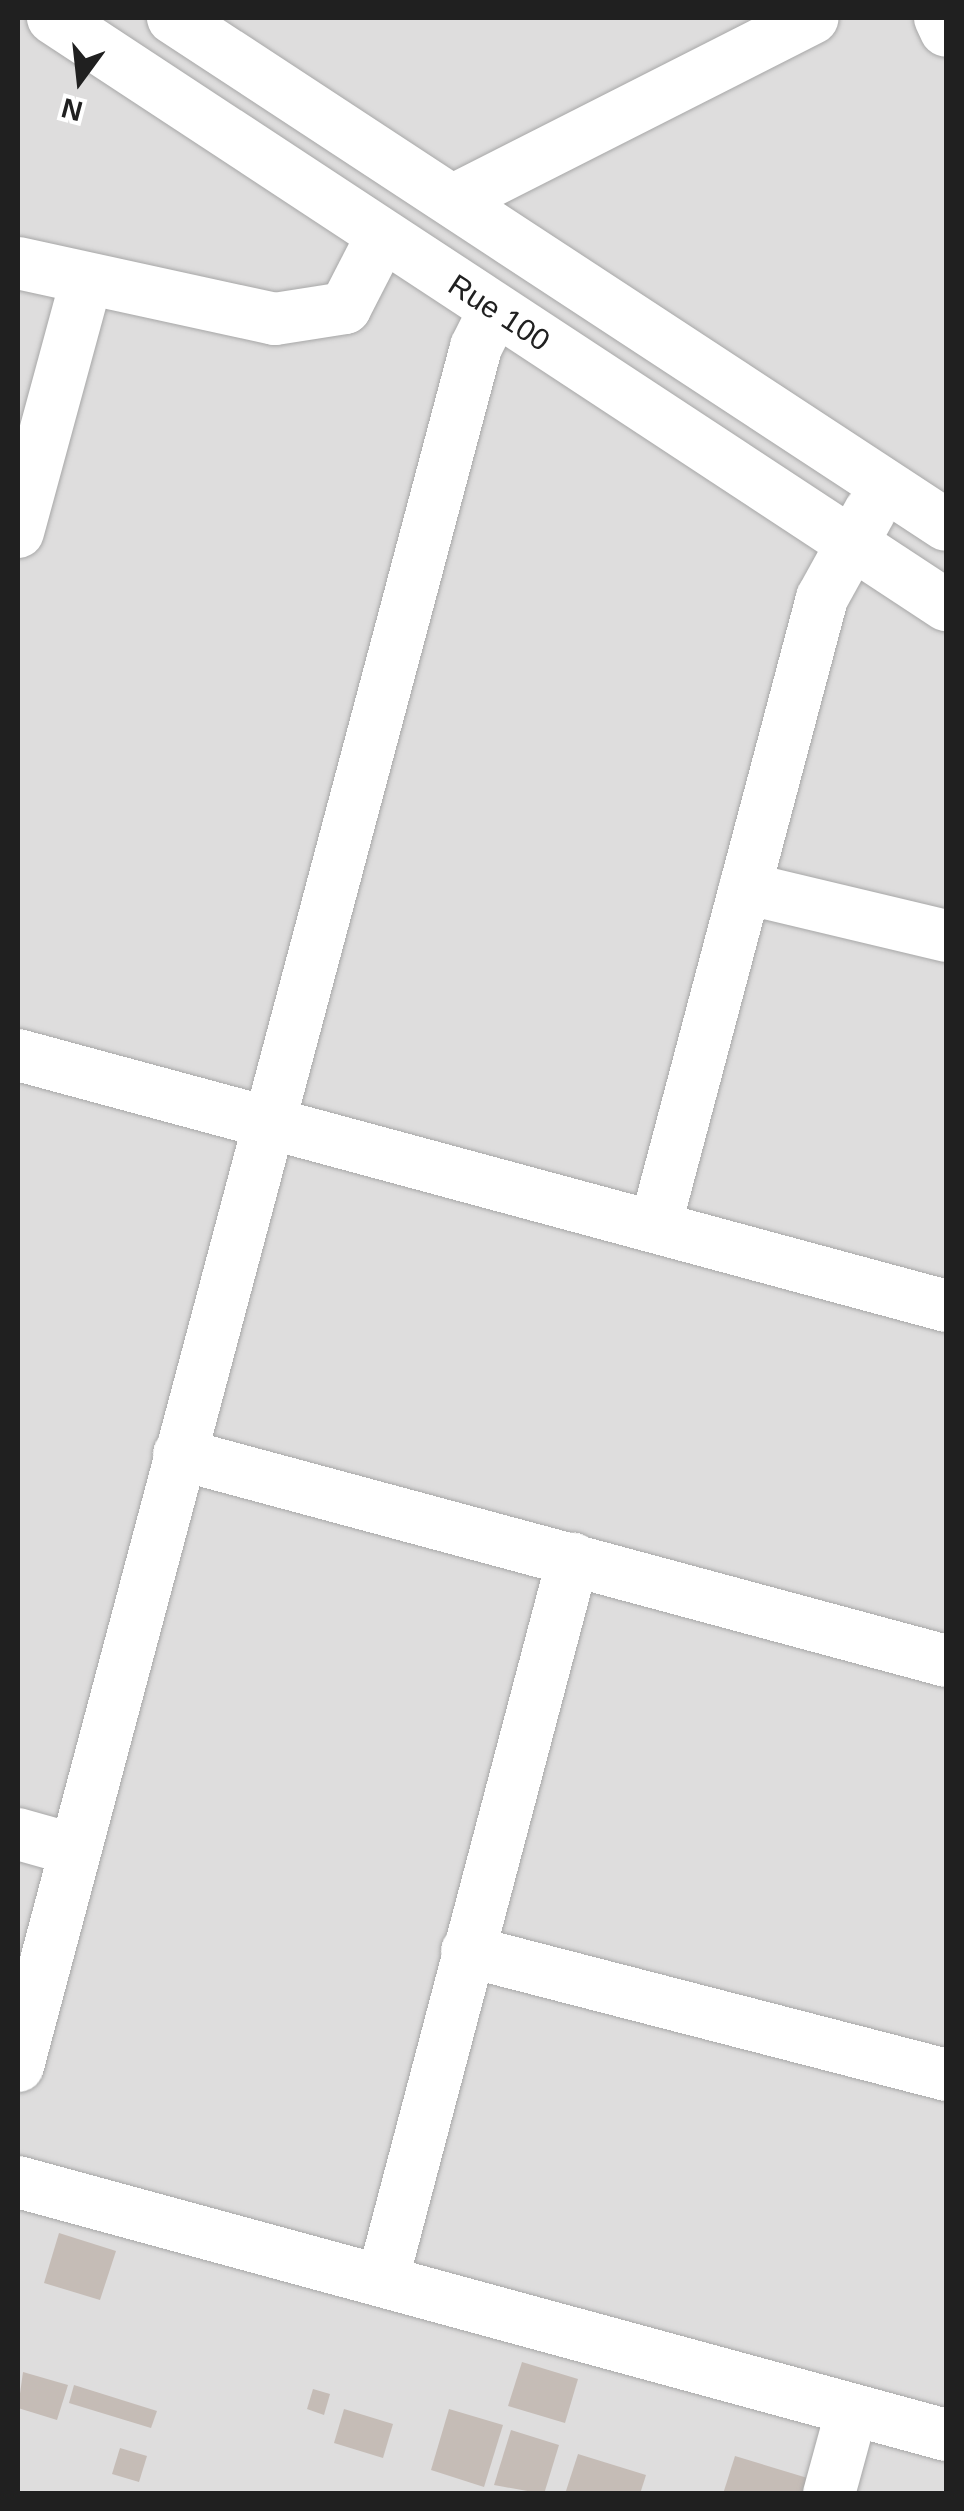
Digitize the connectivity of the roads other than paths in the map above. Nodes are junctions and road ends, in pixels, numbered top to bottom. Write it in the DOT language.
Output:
graph roads {
  1 [pos="54,18"];
  2 [pos="174,18"];
  3 [pos="812,18"];
  4 [pos="940,18"];
  5 [pos="946,31"];
  6 [pos="454,200"];
  7 [pos="382,236"];
  8 [pos="18,263"];
  9 [pos="86,282"];
  10 [pos="494,311"];
  11 [pos="886,484"];
  12 [pos="946,525"];
  13 [pos="18,532"];
  14 [pos="851,542"];
  15 [pos="928,593"];
  16 [pos="745,888"];
  17 [pos="946,936"];
  18 [pos="18,1054"];
  19 [pos="269,1122"];
  20 [pos="654,1226"];
  21 [pos="946,1306"];
  22 [pos="179,1454"];
  23 [pos="573,1558"];
  24 [pos="946,1661"];
  25 [pos="18,1834"];
  26 [pos="75,1850"];
  27 [pos="467,1951"];
  28 [pos="18,2066"];
  29 [pos="946,2075"];
  30 [pos="18,2182"];
  31 [pos="384,2278"];
  32 [pos="852,2410"];
  33 [pos="946,2435"];
  34 [pos="829,2494"];
  1 -- 7 [label="street, Rue 100"];
  2 -- 6 [label="street"];
  3 -- 6 [label="street"];
  4 -- 5 [label="street"];
  6 -- 11 [label="street"];
  7 -- 9 [label="street"];
  7 -- 10 [label="street, Rue 100"];
  8 -- 9 [label="street"];
  9 -- 13 [label="street"];
  10 -- 14 [label="street, Rue 100"];
  10 -- 19 [label="street"];
  11 -- 12 [label="street"];
  11 -- 14 [label="street"];
  12 -- 15 [label="street"];
  14 -- 15 [label="street, Rue 100"];
  14 -- 16 [label="street"];
  16 -- 17 [label="street"];
  16 -- 20 [label="street"];
  18 -- 19 [label="street"];
  19 -- 20 [label="street"];
  19 -- 22 [label="street"];
  20 -- 21 [label="street"];
  22 -- 23 [label="street"];
  22 -- 26 [label="street"];
  23 -- 24 [label="street"];
  23 -- 27 [label="street"];
  25 -- 26 [label="street"];
  26 -- 28 [label="street"];
  27 -- 29 [label="street"];
  27 -- 31 [label="street"];
  30 -- 31 [label="street"];
  31 -- 32 [label="street"];
  32 -- 33 [label="street"];
  32 -- 34 [label="street"];
}
